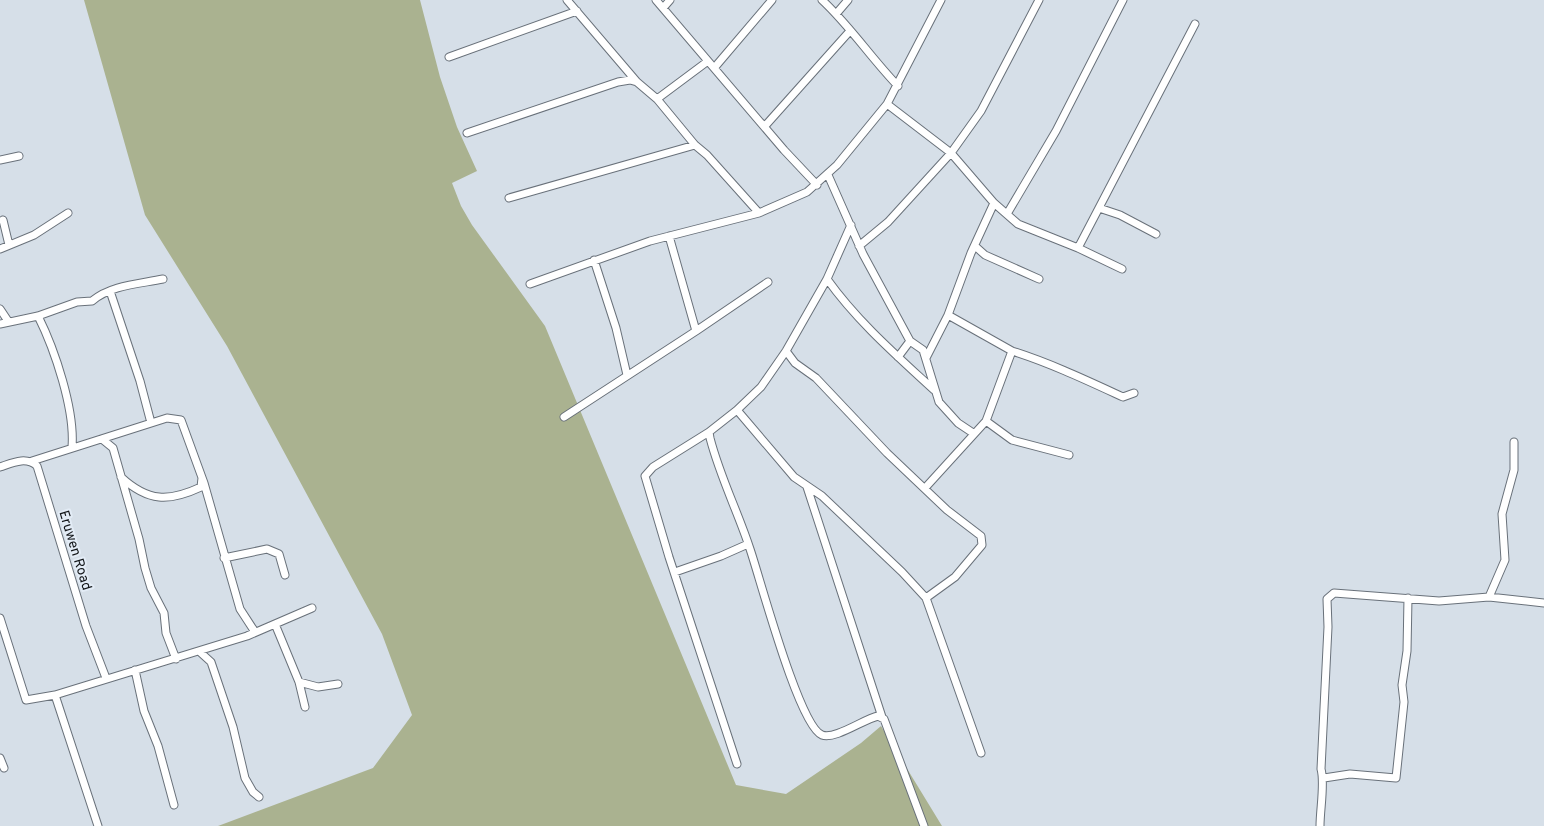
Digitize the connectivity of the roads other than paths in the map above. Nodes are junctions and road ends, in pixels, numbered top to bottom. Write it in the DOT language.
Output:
graph roads {
  1 [pos="568,0"];
  2 [pos="656,0"];
  3 [pos="670,0"];
  4 [pos="772,0"];
  5 [pos="822,0"];
  6 [pos="848,0"];
  7 [pos="941,0"];
  8 [pos="1039,0"];
  9 [pos="1123,0"];
  10 [pos="663,8"];
  11 [pos="577,11"];
  12 [pos="836,14"];
  13 [pos="1195,24"];
  14 [pos="849,32"];
  15 [pos="449,57"];
  16 [pos="708,61"];
  17 [pos="715,67"];
  18 [pos="637,82"];
  19 [pos="898,86"];
  20 [pos="657,99"];
  21 [pos="887,104"];
  22 [pos="765,126"];
  23 [pos="467,133"];
  24 [pos="696,145"];
  25 [pos="951,154"];
  26 [pos="19,156"];
  27 [pos="0,160"];
  28 [pos="828,175"];
  29 [pos="817,185"];
  30 [pos="509,198"];
  31 [pos="994,203"];
  32 [pos="1099,208"];
  33 [pos="68,213"];
  34 [pos="759,213"];
  35 [pos="1007,214"];
  36 [pos="3,220"];
  37 [pos="851,225"];
  38 [pos="1156,234"];
  39 [pos="669,236"];
  40 [pos="9,245"];
  41 [pos="859,246"];
  42 [pos="975,246"];
  43 [pos="1078,248"];
  44 [pos="0,249"];
  45 [pos="594,260"];
  46 [pos="1122,269"];
  47 [pos="163,279"];
  48 [pos="827,279"];
  49 [pos="1039,279"];
  50 [pos="768,282"];
  51 [pos="530,284"];
  52 [pos="110,291"];
  53 [pos="0,309"];
  54 [pos="948,315"];
  55 [pos="38,316"];
  56 [pos="8,321"];
  57 [pos="0,324"];
  58 [pos="696,330"];
  59 [pos="910,341"];
  60 [pos="786,351"];
  61 [pos="1012,351"];
  62 [pos="898,357"];
  63 [pos="926,358"];
  64 [pos="626,375"];
  65 [pos="934,390"];
  66 [pos="1134,393"];
  67 [pos="737,410"];
  68 [pos="564,417"];
  69 [pos="150,419"];
  70 [pos="986,421"];
  71 [pos="709,432"];
  72 [pos="973,433"];
  73 [pos="102,439"];
  74 [pos="1514,442"];
  75 [pos="72,447"];
  76 [pos="1069,455"];
  77 [pos="32,461"];
  78 [pos="0,467"];
  79 [pos="121,477"];
  80 [pos="202,478"];
  81 [pos="807,486"];
  82 [pos="925,488"];
  83 [pos="748,544"];
  84 [pos="224,558"];
  85 [pos="675,572"];
  86 [pos="285,575"];
  87 [pos="1489,597"];
  88 [pos="926,598"];
  89 [pos="1408,598"];
  90 [pos="1544,603"];
  91 [pos="312,608"];
  92 [pos="0,618"];
  93 [pos="275,624"];
  94 [pos="255,632"];
  95 [pos="200,652"];
  96 [pos="176,658"];
  97 [pos="134,670"];
  98 [pos="106,678"];
  99 [pos="299,682"];
  100 [pos="338,684"];
  101 [pos="55,695"];
  102 [pos="305,708"];
  103 [pos="882,717"];
  104 [pos="981,753"];
  105 [pos="0,758"];
  106 [pos="737,764"];
  107 [pos="4,768"];
  108 [pos="1324,778"];
  109 [pos="259,797"];
  110 [pos="174,805"];
  111 [pos="98,826"];
  112 [pos="924,826"];
  113 [pos="1320,826"];
  1 -- 11 [label="street"];
  2 -- 10 [label="street"];
  3 -- 10 [label="street"];
  4 -- 17 [label="street"];
  5 -- 12 [label="street"];
  6 -- 12 [label="street"];
  7 -- 19 [label="street"];
  8 -- 25 [label="street"];
  9 -- 35 [label="street"];
  10 -- 16 [label="street"];
  11 -- 15 [label="street"];
  11 -- 18 [label="street"];
  12 -- 14 [label="street"];
  13 -- 32 [label="street"];
  14 -- 19 [label="street"];
  14 -- 22 [label="street"];
  16 -- 17 [label="street"];
  16 -- 20 [label="street"];
  17 -- 22 [label="street"];
  18 -- 20 [label="street"];
  18 -- 23 [label="street"];
  19 -- 21 [label="street"];
  20 -- 24 [label="street"];
  21 -- 25 [label="street"];
  21 -- 28 [label="street"];
  22 -- 29 [label="street"];
  24 -- 30 [label="street"];
  24 -- 34 [label="street"];
  25 -- 31 [label="street"];
  25 -- 41 [label="street"];
  26 -- 27 [label="street"];
  28 -- 29 [label="street"];
  28 -- 37 [label="street"];
  29 -- 34 [label="street"];
  31 -- 35 [label="street"];
  31 -- 42 [label="street"];
  32 -- 38 [label="street"];
  32 -- 43 [label="street"];
  33 -- 40 [label="street"];
  34 -- 39 [label="street"];
  35 -- 43 [label="street"];
  36 -- 40 [label="street"];
  37 -- 41 [label="street"];
  37 -- 48 [label="street"];
  39 -- 45 [label="street"];
  39 -- 58 [label="street"];
  40 -- 44 [label="street"];
  41 -- 59 [label="street"];
  42 -- 49 [label="street"];
  42 -- 54 [label="street"];
  43 -- 46 [label="street"];
  45 -- 51 [label="street"];
  45 -- 64 [label="street"];
  47 -- 52 [label="street"];
  48 -- 60 [label="street"];
  48 -- 62 [label="street"];
  50 -- 58 [label="street"];
  52 -- 55 [label="street"];
  52 -- 69 [label="street"];
  53 -- 56 [label="street"];
  54 -- 61 [label="street"];
  54 -- 63 [label="street"];
  55 -- 56 [label="street"];
  55 -- 75 [label="street"];
  56 -- 57 [label="street"];
  58 -- 64 [label="street"];
  59 -- 62 [label="street"];
  59 -- 63 [label="street"];
  60 -- 67 [label="street"];
  60 -- 82 [label="street"];
  61 -- 66 [label="street"];
  61 -- 70 [label="street"];
  62 -- 65 [label="street"];
  63 -- 65 [label="street"];
  64 -- 68 [label="street"];
  65 -- 72 [label="street"];
  67 -- 71 [label="street"];
  67 -- 81 [label="street"];
  70 -- 72 [label="street"];
  70 -- 76 [label="street"];
  71 -- 83 [label="street"];
  71 -- 85 [label="street"];
  72 -- 82 [label="street"];
  73 -- 75 [label="street"];
  73 -- 79 [label="street"];
  73 -- 80 [label="street"];
  74 -- 87 [label="street"];
  75 -- 77 [label="street"];
  77 -- 78 [label="street"];
  77 -- 98 [label="street, Eruwen Road"];
  79 -- 80 [label="street"];
  79 -- 96 [label="street"];
  80 -- 84 [label="street"];
  81 -- 88 [label="street"];
  81 -- 103 [label="street"];
  82 -- 88 [label="street"];
  83 -- 85 [label="street"];
  83 -- 103 [label="street"];
  84 -- 86 [label="street"];
  84 -- 94 [label="street"];
  85 -- 106 [label="street"];
  87 -- 89 [label="street"];
  87 -- 90 [label="street"];
  88 -- 104 [label="street"];
  89 -- 108 [label="street"];
  89 -- 108 [label="street"];
  91 -- 93 [label="street"];
  92 -- 101 [label="street"];
  93 -- 94 [label="street"];
  93 -- 99 [label="street"];
  94 -- 95 [label="street"];
  95 -- 96 [label="street"];
  95 -- 109 [label="street"];
  96 -- 97 [label="street"];
  97 -- 98 [label="street"];
  97 -- 110 [label="street"];
  98 -- 101 [label="street"];
  99 -- 100 [label="street"];
  99 -- 102 [label="street"];
  101 -- 111 [label="street"];
  103 -- 112 [label="street"];
  105 -- 107 [label="street"];
  108 -- 113 [label="street"];
}
